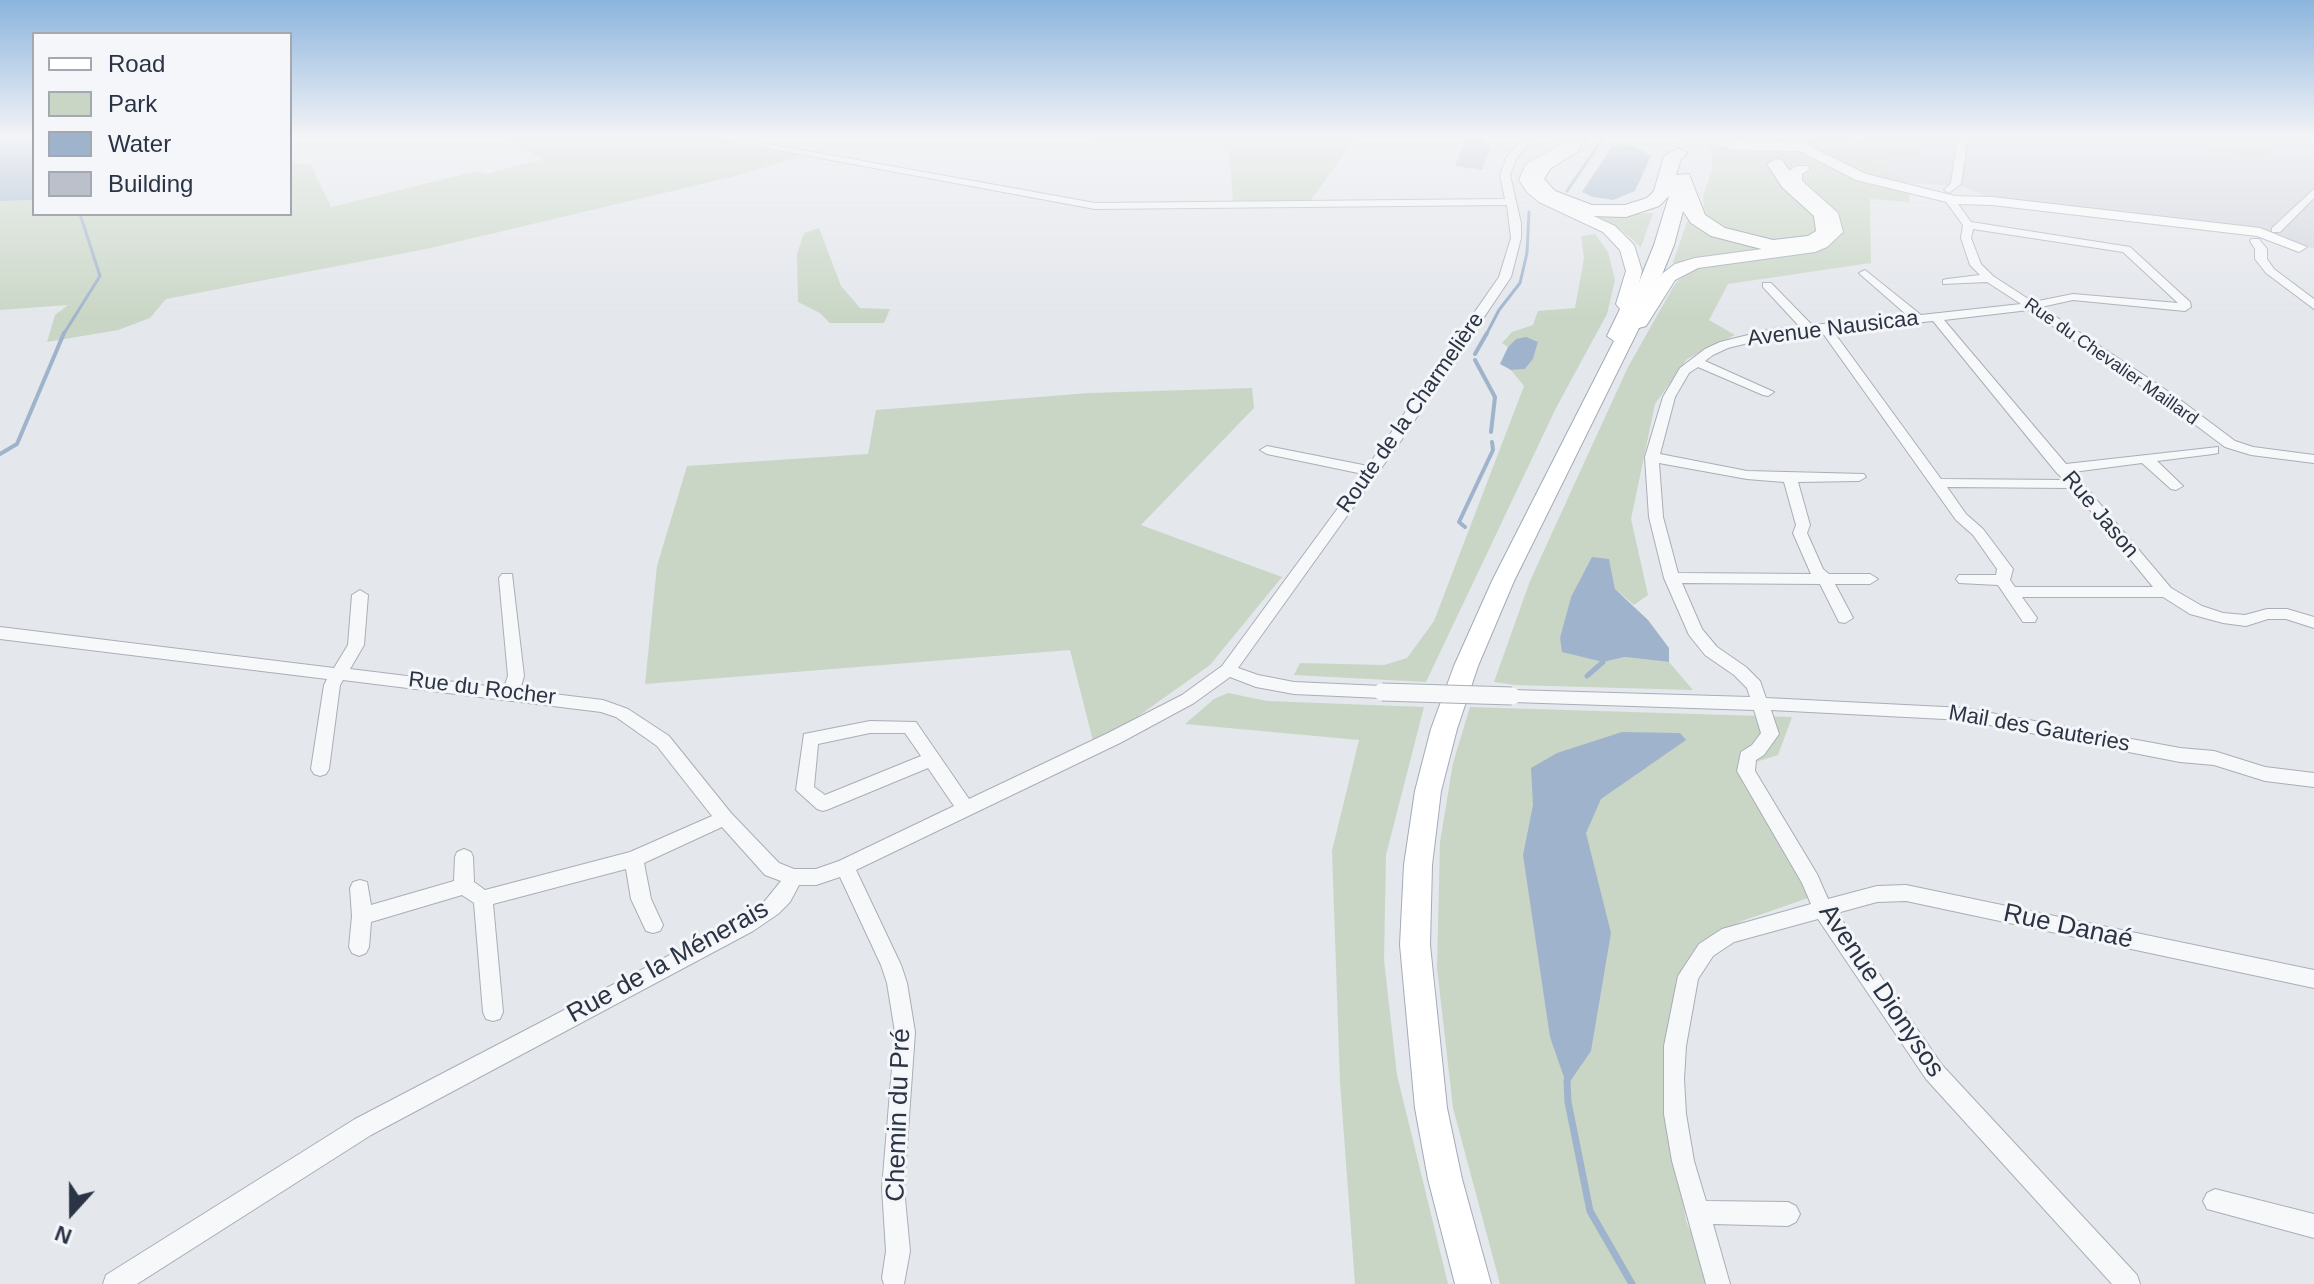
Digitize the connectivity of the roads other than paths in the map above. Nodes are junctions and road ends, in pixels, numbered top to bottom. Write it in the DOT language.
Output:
graph roads {
  1 [pos="1956,196"];
  2 [pos="1045,197"];
  3 [pos="1511,197"];
  4 [pos="1542,197"];
  5 [pos="1554,197"];
  6 [pos="1658,197"];
  7 [pos="1669,197"];
  8 [pos="1678,197"];
  9 [pos="1688,197"];
  10 [pos="1802,197"];
  11 [pos="1811,197"];
  12 [pos="1963,197"];
  13 [pos="2309,197"];
  14 [pos="1512,202"];
  15 [pos="1968,225"];
  16 [pos="2267,239"];
  17 [pos="2306,249"];
  18 [pos="1865,273"];
  19 [pos="1989,278"];
  20 [pos="1947,282"];
  21 [pos="1767,285"];
  22 [pos="2314,305"];
  23 [pos="2030,306"];
  24 [pos="1935,316"];
  25 [pos="1631,317"];
  26 [pos="1919,319"];
  27 [pos="1826,329"];
  28 [pos="1810,330"];
  29 [pos="1695,361"];
  30 [pos="1768,392"];
  31 [pos="1267,450"];
  32 [pos="2213,450"];
  33 [pos="1652,457"];
  34 [pos="2146,459"];
  35 [pos="2314,459"];
  36 [pos="2061,469"];
  37 [pos="1371,471"];
  38 [pos="1859,477"];
  39 [pos="1790,478"];
  40 [pos="1938,483"];
  41 [pos="2074,484"];
  42 [pos="2176,486"];
  43 [pos="507,578"];
  44 [pos="1672,578"];
  45 [pos="1825,579"];
  46 [pos="1870,579"];
  47 [pos="1964,579"];
  48 [pos="2006,580"];
  49 [pos="2166,592"];
  50 [pos="360,595"];
  51 [pos="1845,618"];
  52 [pos="2029,618"];
  53 [pos="2314,623"];
  54 [pos="0,633"];
  55 [pos="1228,670"];
  56 [pos="340,672"];
  57 [pos="511,693"];
  58 [pos="1760,705"];
  59 [pos="932,759"];
  60 [pos="320,769"];
  61 [pos="2314,780"];
  62 [pos="965,808"];
  63 [pos="725,818"];
  64 [pos="464,857"];
  65 [pos="634,859"];
  66 [pos="845,867"];
  67 [pos="793,877"];
  68 [pos="464,886"];
  69 [pos="360,888"];
  70 [pos="483,899"];
  71 [pos="1822,908"];
  72 [pos="362,916"];
  73 [pos="653,925"];
  74 [pos="359,947"];
  75 [pos="2314,979"];
  76 [pos="493,1012"];
  77 [pos="2215,1201"];
  78 [pos="1696,1212"];
  79 [pos="1788,1214"];
  80 [pos="2314,1226"];
  81 [pos="894,1278"];
  82 [pos="115,1284"];
  83 [pos="1473,1284"];
  84 [pos="1718,1284"];
  85 [pos="2128,1284"];
  1 -- 15 [label="street, Rue du Chevalier Maillard"];
  2 -- 14 [label="street"];
  3 -- 14 [label="street, Route de la Charmelière"];
  4 -- 25 [label="main road"];
  5 -- 6 [label="highway"];
  7 -- 25 [label="highway"];
  8 -- 25 [label="highway"];
  9 -- 10 [label="highway"];
  11 -- 25 [label="main road"];
  12 -- 16 [label="main road"];
  13 -- 16 [label="street"];
  14 -- 37 [label="street, Route de la Charmelière"];
  15 -- 19 [label="street, Rue du Chevalier Maillard"];
  15 -- 23 [label="street, Avenue Nausicaa"];
  16 -- 17 [label="main road"];
  16 -- 22 [label="street"];
  18 -- 26 [label="street"];
  19 -- 20 [label="street"];
  19 -- 23 [label="street, Rue du Chevalier Maillard"];
  21 -- 28 [label="street"];
  23 -- 24 [label="street, Avenue Nausicaa"];
  23 -- 35 [label="street, Rue du Chevalier Maillard"];
  24 -- 26 [label="street, Avenue Nausicaa"];
  24 -- 36 [label="street, Rue Jason"];
  25 -- 83 [label="main road"];
  26 -- 27 [label="street, Avenue Nausicaa"];
  27 -- 28 [label="street, Avenue Nausicaa"];
  27 -- 40 [label="street"];
  28 -- 29 [label="street, Avenue Nausicaa"];
  29 -- 30 [label="street"];
  29 -- 33 [label="street, Avenue Nausicaa"];
  31 -- 37 [label="street"];
  32 -- 34 [label="street"];
  33 -- 39 [label="street"];
  33 -- 44 [label="street, Avenue Nausicaa"];
  34 -- 36 [label="street"];
  34 -- 42 [label="street"];
  36 -- 41 [label="street, Rue Jason"];
  37 -- 55 [label="street, Route de la Charmelière"];
  38 -- 39 [label="street"];
  39 -- 45 [label="street"];
  40 -- 41 [label="street"];
  40 -- 48 [label="street"];
  41 -- 49 [label="street, Rue Jason"];
  43 -- 57 [label="street"];
  44 -- 45 [label="street"];
  44 -- 58 [label="street, Avenue Nausicaa"];
  45 -- 46 [label="street"];
  45 -- 51 [label="street"];
  47 -- 48 [label="street"];
  48 -- 49 [label="street"];
  48 -- 52 [label="street"];
  49 -- 53 [label="street, Rue Jason"];
  50 -- 56 [label="street"];
  54 -- 56 [label="street, Rue du Rocher"];
  55 -- 58 [label="street, Mail des Gauteries, bridge"];
  55 -- 62 [label="street"];
  56 -- 57 [label="street, Rue du Rocher"];
  56 -- 60 [label="street"];
  57 -- 63 [label="street, Rue du Rocher"];
  58 -- 61 [label="street, Mail des Gauteries"];
  58 -- 71 [label="street, Avenue Dionysos"];
  59 -- 59 [label="street"];
  59 -- 62 [label="street"];
  62 -- 66 [label="street"];
  63 -- 65 [label="street"];
  63 -- 67 [label="street, Rue du Rocher"];
  64 -- 68 [label="street"];
  65 -- 70 [label="street"];
  65 -- 73 [label="street"];
  66 -- 67 [label="street"];
  66 -- 81 [label="street, Chemin du Pré"];
  67 -- 82 [label="street, Rue de la Ménerais"];
  68 -- 70 [label="street"];
  68 -- 72 [label="street"];
  69 -- 72 [label="street"];
  70 -- 76 [label="street"];
  71 -- 75 [label="street, Rue Danaé"];
  71 -- 78 [label="street, Rue Danaé"];
  71 -- 85 [label="street, Avenue Dionysos"];
  72 -- 74 [label="street"];
  77 -- 80 [label="street"];
  78 -- 79 [label="street"];
  78 -- 84 [label="street, Rue Danaé"];
}
